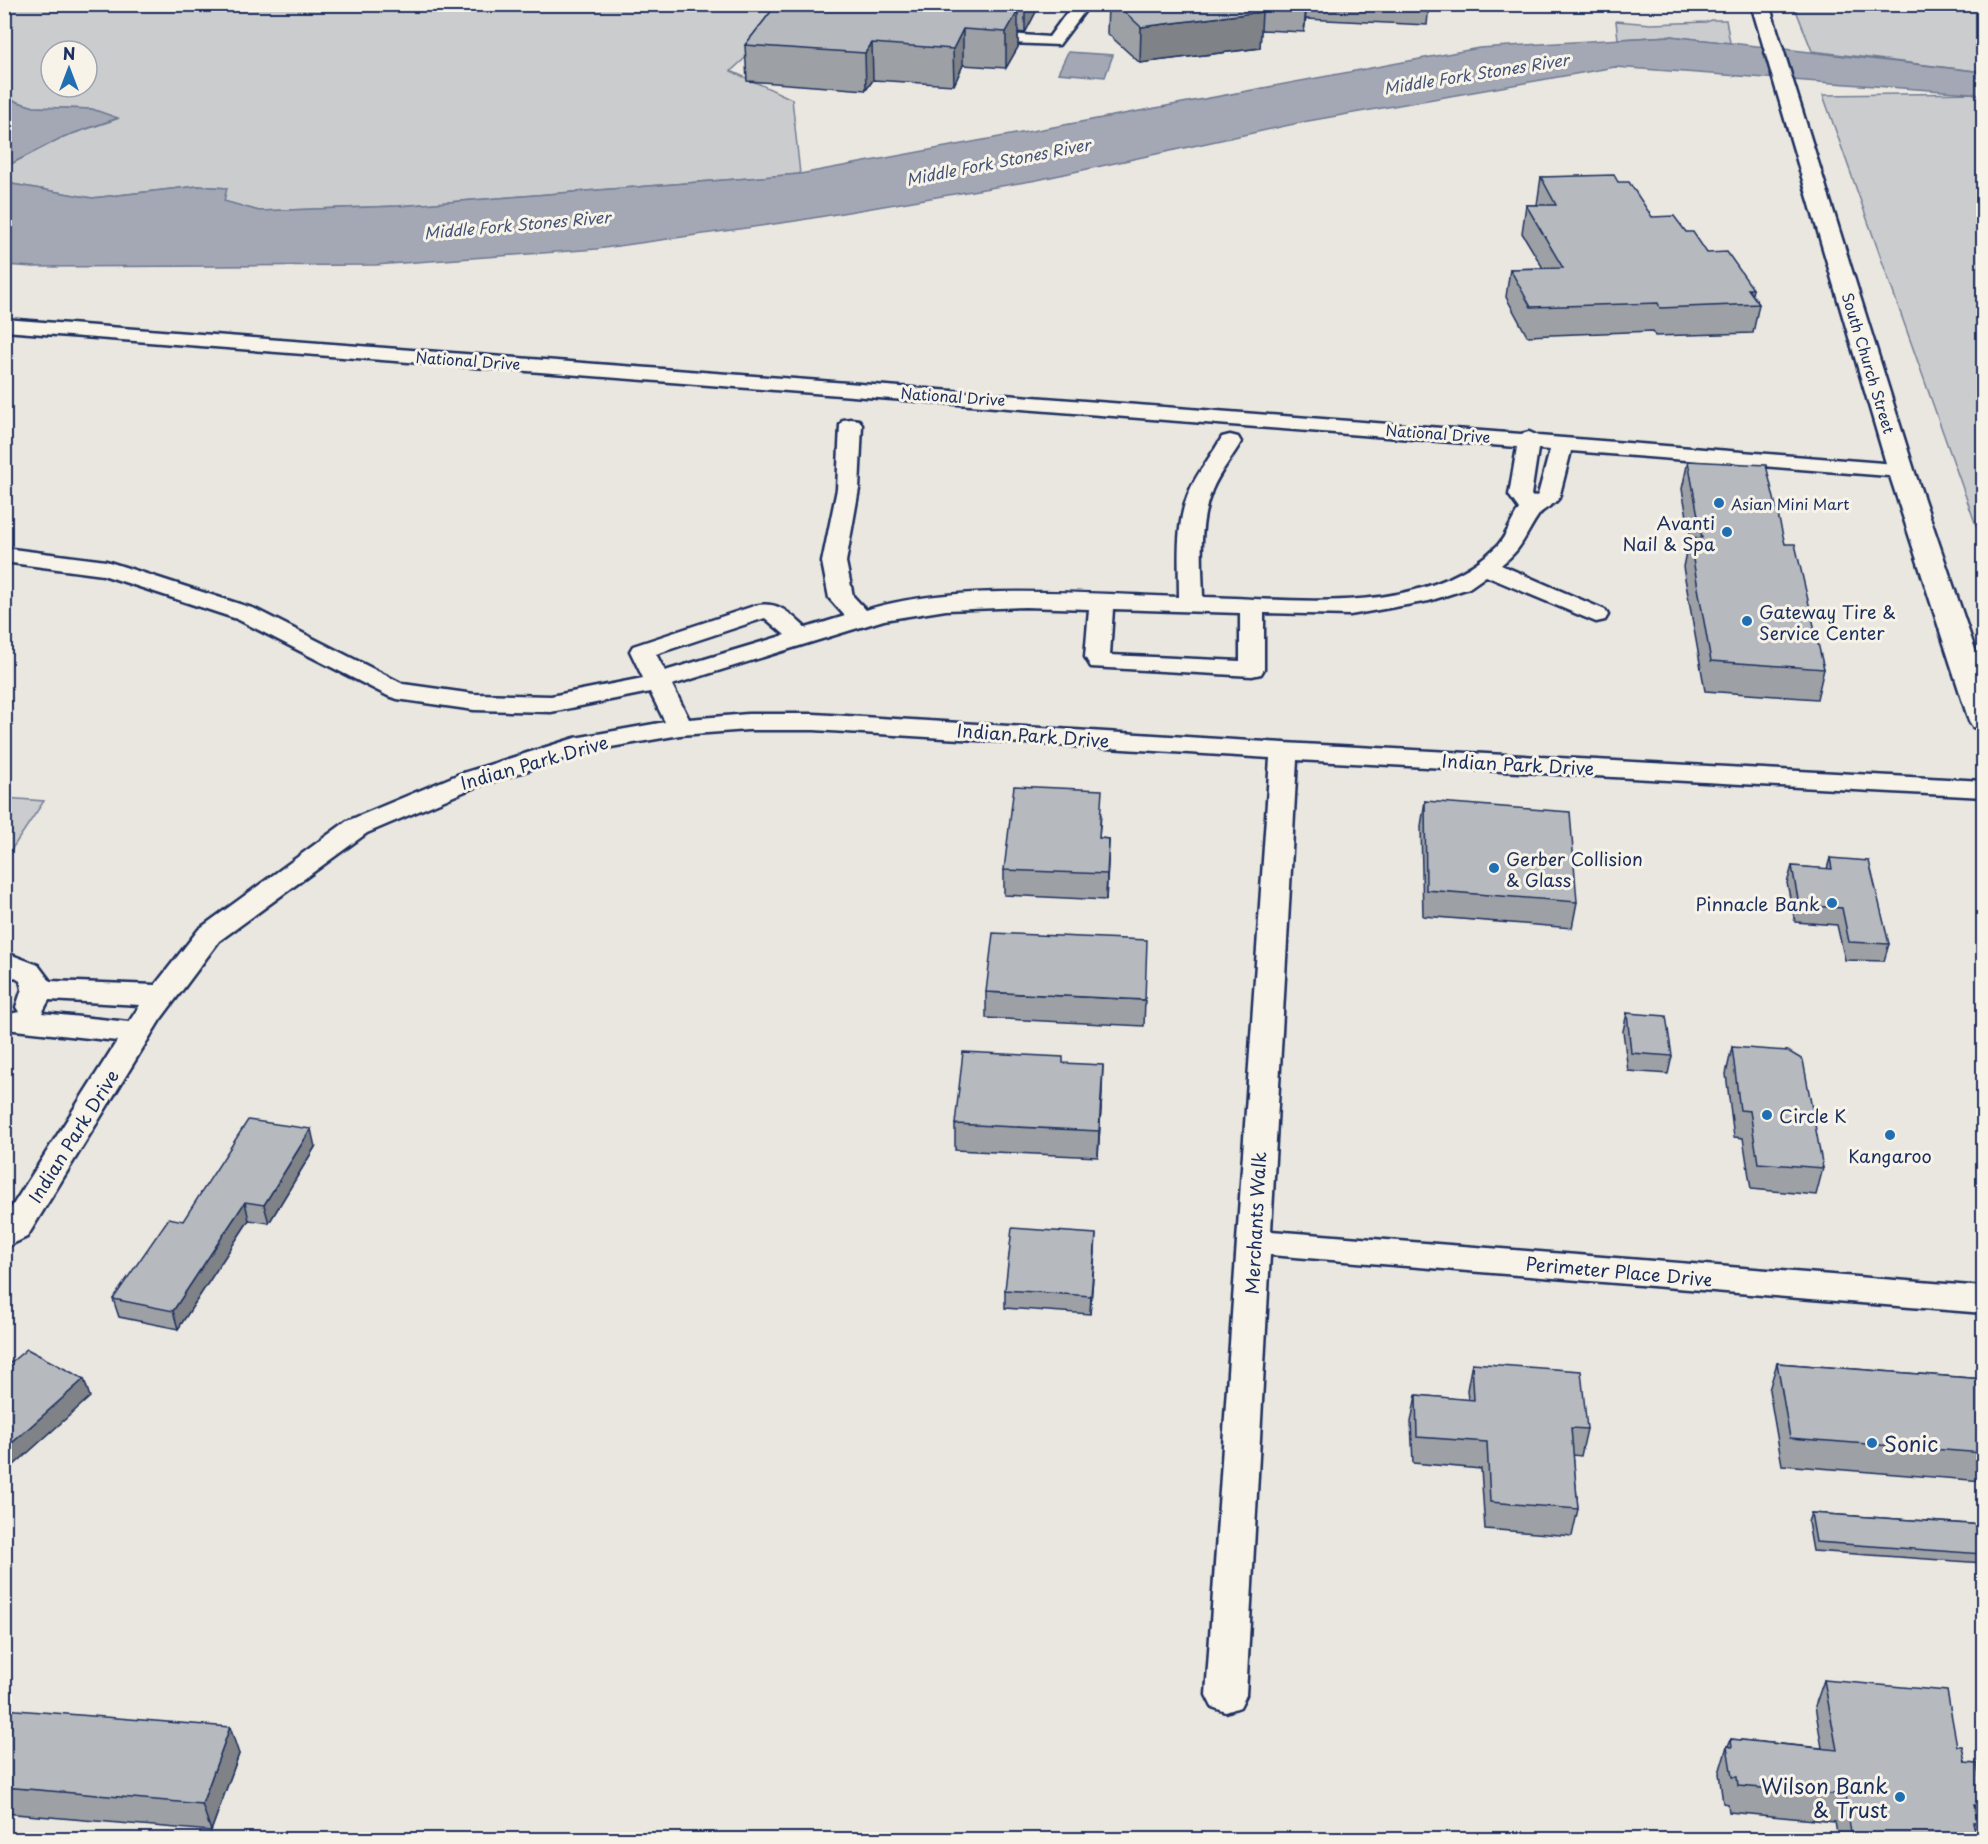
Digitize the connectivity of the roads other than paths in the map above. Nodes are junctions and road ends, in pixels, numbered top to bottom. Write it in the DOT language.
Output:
graph roads {
  1 [pos="1082,4"];
  2 [pos="1760,4"];
  3 [pos="958,35"];
  4 [pos="4,325"];
  5 [pos="851,424"];
  6 [pos="1529,439"];
  7 [pos="1230,442"];
  8 [pos="1562,444"];
  9 [pos="1901,470"];
  10 [pos="1530,509"];
  11 [pos="4,555"];
  12 [pos="1484,566"];
  13 [pos="1102,602"];
  14 [pos="1191,604"];
  15 [pos="1252,606"];
  16 [pos="1596,615"];
  17 [pos="861,619"];
  18 [pos="802,637"];
  19 [pos="658,681"];
  20 [pos="1983,721"];
  21 [pos="680,727"];
  22 [pos="1284,751"];
  23 [pos="1983,789"];
  24 [pos="4,961"];
  25 [pos="38,990"];
  26 [pos="164,995"];
  27 [pos="10,1025"];
  28 [pos="137,1033"];
  29 [pos="4,1236"];
  30 [pos="1254,1242"];
  31 [pos="1983,1300"];
  32 [pos="1226,1695"];
  1 -- 3 [label="street"];
  2 -- 9 [label="highway, South Church Street"];
  4 -- 6 [label="street, National Drive"];
  5 -- 17 [label="street"];
  6 -- 8 [label="street, National Drive"];
  6 -- 10 [label="street"];
  7 -- 14 [label="street"];
  8 -- 9 [label="street, National Drive"];
  8 -- 10 [label="street"];
  9 -- 20 [label="highway, South Church Street"];
  10 -- 12 [label="street"];
  11 -- 19 [label="street"];
  12 -- 15 [label="street"];
  12 -- 16 [label="street"];
  13 -- 14 [label="street"];
  13 -- 15 [label="street"];
  13 -- 17 [label="street"];
  14 -- 15 [label="street"];
  17 -- 18 [label="street"];
  18 -- 19 [label="street"];
  18 -- 19 [label="street"];
  19 -- 21 [label="street"];
  21 -- 22 [label="street, Indian Park Drive"];
  21 -- 26 [label="street, Indian Park Drive"];
  22 -- 23 [label="street, Indian Park Drive"];
  22 -- 30 [label="street, Merchants Walk"];
  24 -- 25 [label="street"];
  25 -- 26 [label="street"];
  25 -- 27 [label="street"];
  26 -- 28 [label="street, Indian Park Drive"];
  27 -- 28 [label="street"];
  28 -- 29 [label="street, Indian Park Drive"];
  30 -- 31 [label="street, Perimeter Place Drive"];
  30 -- 32 [label="street, Merchants Walk"];
}
